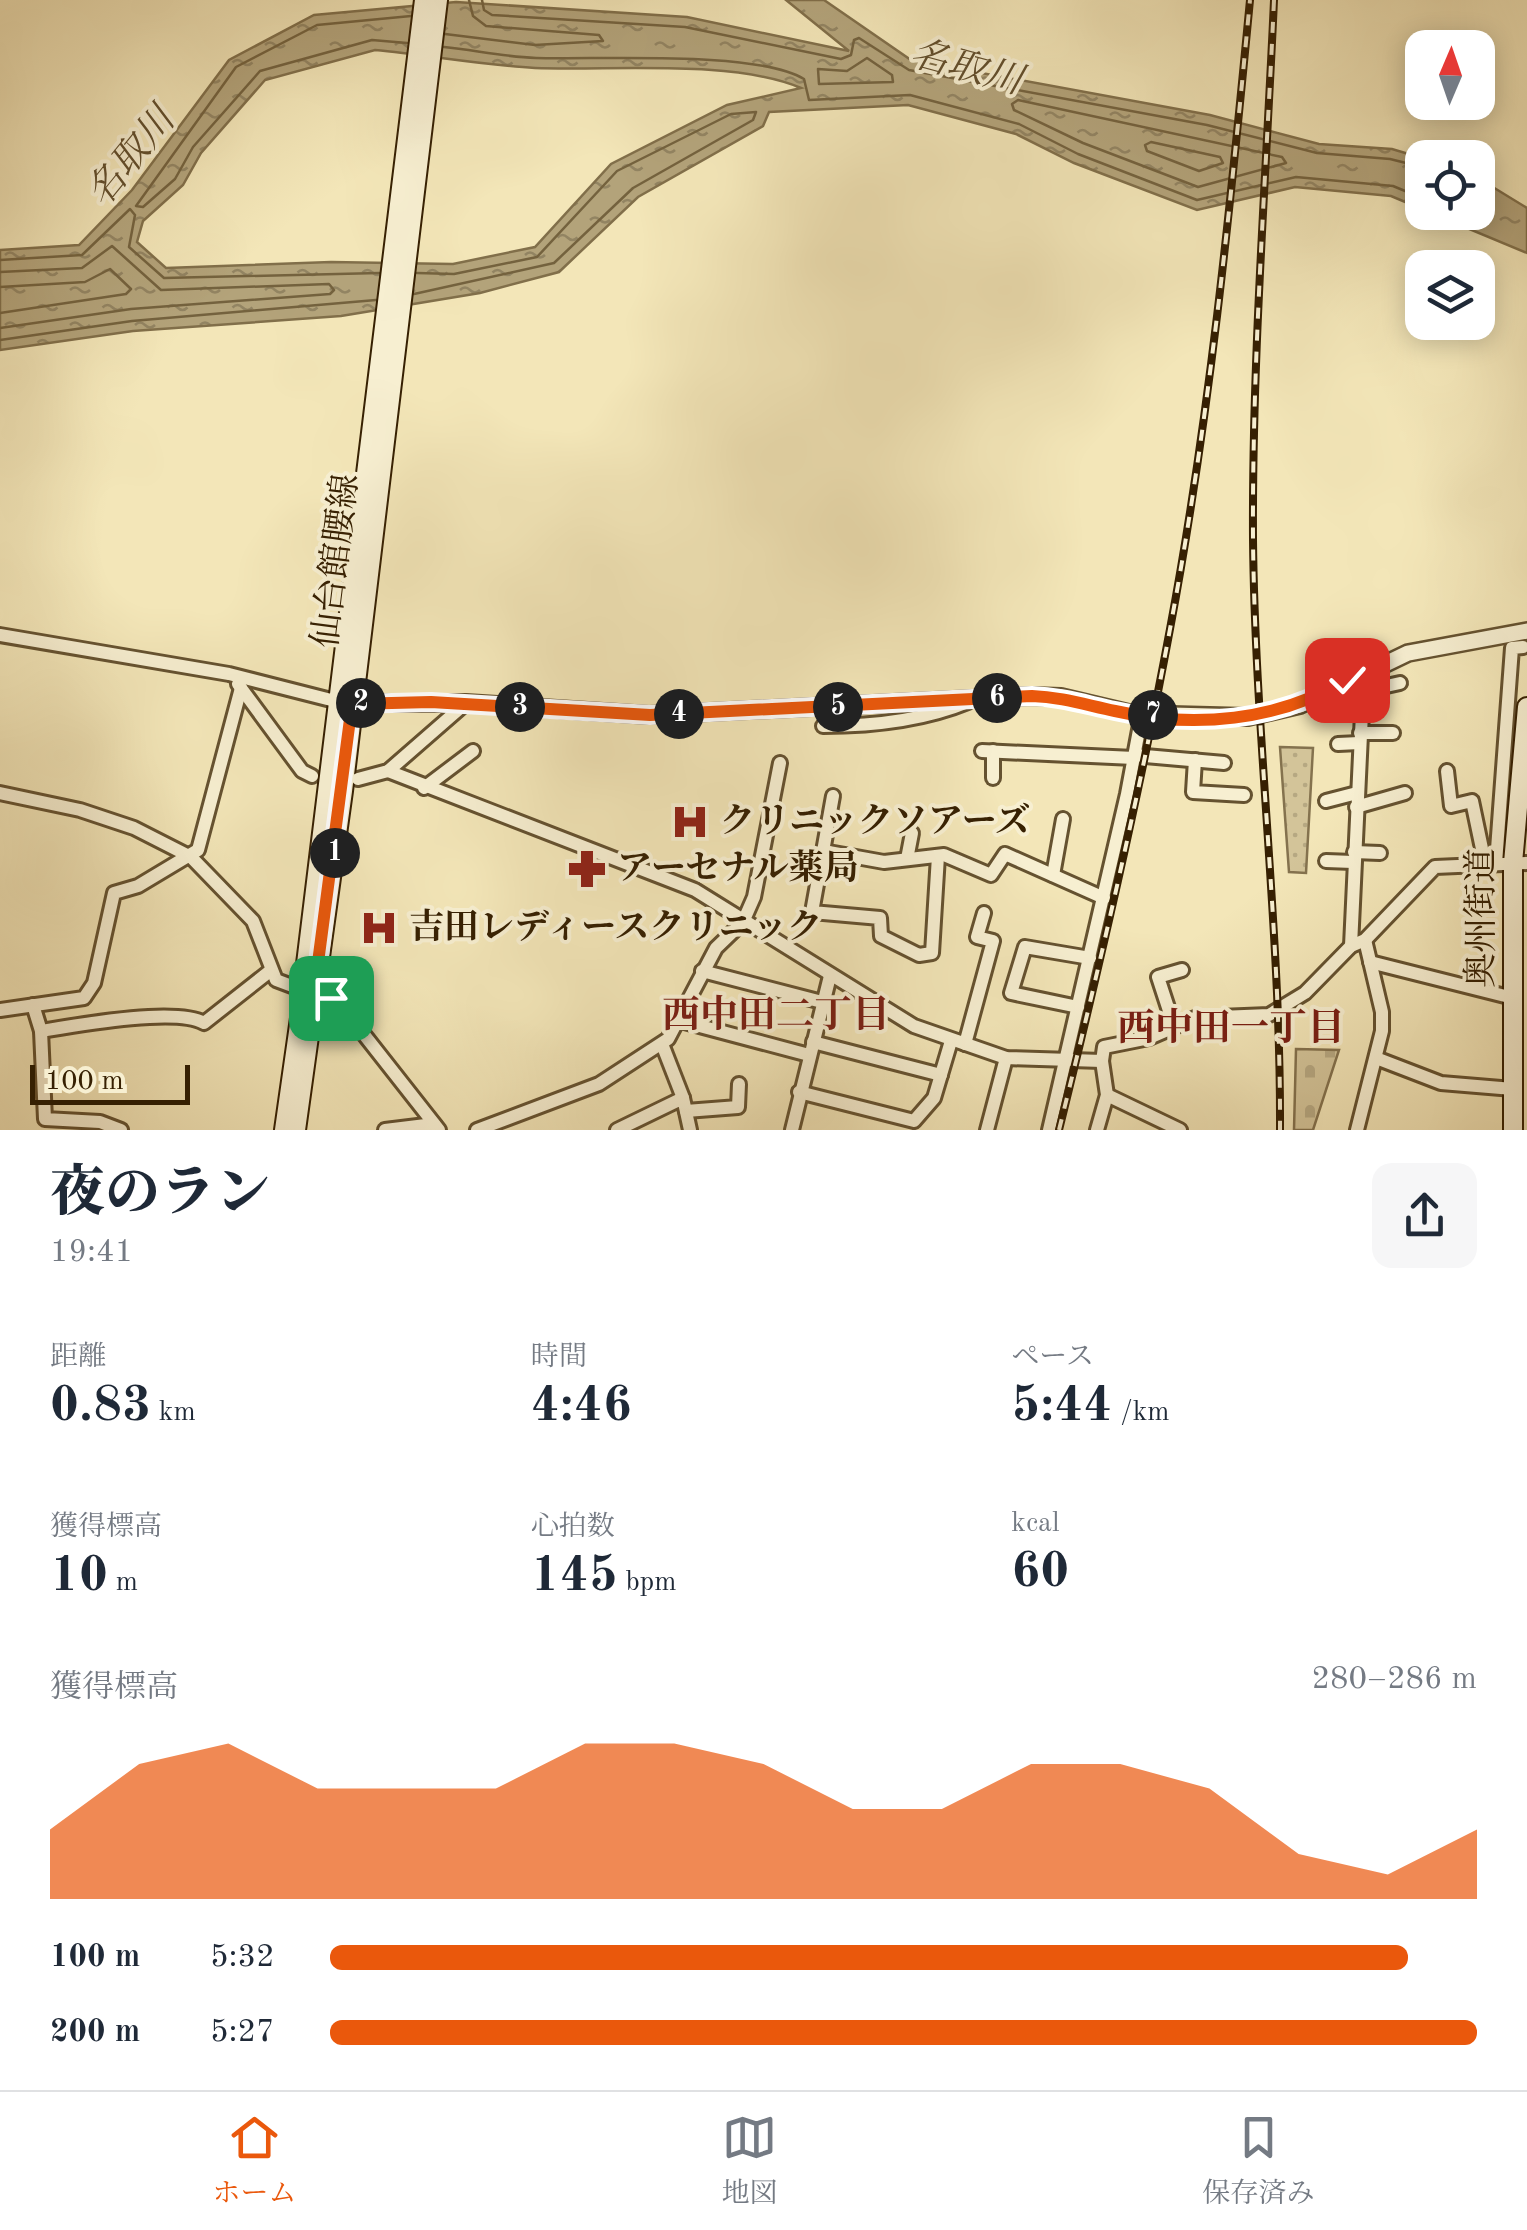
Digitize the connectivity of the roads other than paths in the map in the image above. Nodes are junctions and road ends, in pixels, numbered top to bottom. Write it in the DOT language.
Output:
graph roads {
  1 [pos="424,0"];
  2 [pos="438,0"];
  3 [pos="1527,631"];
  4 [pos="0,636"];
  5 [pos="1523,648"];
  6 [pos="230,674"];
  7 [pos="347,683"];
  8 [pos="1400,684"];
  9 [pos="241,688"];
  10 [pos="1364,692"];
  11 [pos="1340,696"];
  12 [pos="975,699"];
  13 [pos="345,703"];
  14 [pos="466,703"];
  15 [pos="1527,707"];
  16 [pos="1142,714"];
  17 [pos="824,726"];
  18 [pos="1393,733"];
  19 [pos="1360,738"];
  20 [pos="1338,744"];
  21 [pos="473,751"];
  22 [pos="1134,756"];
  23 [pos="1195,760"];
  24 [pos="1224,762"];
  25 [pos="780,763"];
  26 [pos="388,770"];
  27 [pos="1447,771"];
  28 [pos="312,776"];
  29 [pos="993,778"];
  30 [pos="358,779"];
  31 [pos="424,788"];
  32 [pos="0,793"];
  33 [pos="1405,793"];
  34 [pos="1244,795"];
  35 [pos="832,796"];
  36 [pos="1357,800"];
  37 [pos="1326,801"];
  38 [pos="1062,819"];
  39 [pos="912,833"];
  40 [pos="823,851"];
  41 [pos="1380,853"];
  42 [pos="938,856"];
  43 [pos="191,857"];
  44 [pos="1354,857"];
  45 [pos="907,859"];
  46 [pos="1326,861"];
  47 [pos="1505,863"];
  48 [pos="1053,875"];
  49 [pos="1104,898"];
  50 [pos="984,913"];
  51 [pos="743,922"];
  52 [pos="1358,943"];
  53 [pos="1090,958"];
  54 [pos="1370,962"];
  55 [pos="1182,970"];
  56 [pos="270,971"];
  57 [pos="702,971"];
  58 [pos="830,976"];
  59 [pos="309,992"];
  60 [pos="1514,998"];
  61 [pos="822,1002"];
  62 [pos="34,1005"];
  63 [pos="1078,1007"];
  64 [pos="0,1010"];
  65 [pos="678,1020"];
  66 [pos="1174,1026"];
  67 [pos="41,1031"];
  68 [pos="958,1042"];
  69 [pos="662,1044"];
  70 [pos="811,1048"];
  71 [pos="1006,1058"];
  72 [pos="1376,1058"];
  73 [pos="1102,1060"];
  74 [pos="1066,1061"];
  75 [pos="941,1074"];
  76 [pos="739,1084"];
  77 [pos="1513,1090"];
  78 [pos="799,1092"];
  79 [pos="1107,1095"];
  80 [pos="685,1105"];
  81 [pos="436,1127"];
  82 [pos="120,1130"];
  83 [pos="284,1130"];
  84 [pos="296,1130"];
  85 [pos="385,1130"];
  86 [pos="476,1130"];
  87 [pos="617,1130"];
  88 [pos="690,1130"];
  89 [pos="792,1130"];
  90 [pos="987,1130"];
  91 [pos="1049,1130"];
  92 [pos="1096,1130"];
  93 [pos="1180,1130"];
  94 [pos="1357,1130"];
  95 [pos="1513,1130"];
  1 -- 7 [label="main road, 仙台館腰線"];
  2 -- 7 [label="main road, 仙台館腰線"];
  3 -- 16 [label="street"];
  4 -- 6 [label="street"];
  5 -- 47 [label="street"];
  6 -- 9 [label="street"];
  6 -- 13 [label="street"];
  7 -- 13 [label="main road, 仙台館腰線"];
  8 -- 10 [label="street"];
  9 -- 28 [label="street"];
  9 -- 43 [label="street"];
  10 -- 11 [label="street"];
  10 -- 19 [label="street"];
  12 -- 14 [label="street"];
  12 -- 16 [label="street"];
  12 -- 17 [label="street"];
  13 -- 14 [label="street"];
  13 -- 59 [label="main road, 仙台館腰線"];
  14 -- 26 [label="street"];
  15 -- 47 [label="main road, 奥州街道"];
  16 -- 22 [label="street"];
  18 -- 19 [label="street"];
  19 -- 20 [label="street"];
  19 -- 36 [label="street"];
  21 -- 31 [label="street"];
  22 -- 23 [label="street"];
  22 -- 29 [label="street"];
  22 -- 49 [label="street"];
  23 -- 24 [label="street"];
  23 -- 34 [label="street"];
  25 -- 51 [label="street"];
  26 -- 30 [label="street"];
  26 -- 31 [label="street"];
  27 -- 47 [label="street"];
  31 -- 51 [label="street"];
  32 -- 43 [label="street"];
  33 -- 36 [label="street"];
  35 -- 40 [label="street"];
  36 -- 37 [label="street"];
  36 -- 44 [label="street"];
  38 -- 48 [label="street"];
  39 -- 45 [label="street"];
  40 -- 42 [label="street"];
  40 -- 45 [label="street"];
  41 -- 44 [label="street"];
  42 -- 45 [label="street"];
  42 -- 48 [label="street"];
  43 -- 56 [label="street"];
  43 -- 62 [label="street"];
  44 -- 46 [label="street"];
  44 -- 52 [label="street"];
  47 -- 52 [label="street"];
  47 -- 60 [label="main road, 奥州街道"];
  48 -- 49 [label="street"];
  49 -- 53 [label="street"];
  50 -- 68 [label="street"];
  51 -- 57 [label="street"];
  51 -- 58 [label="street"];
  52 -- 54 [label="street"];
  52 -- 66 [label="street"];
  53 -- 63 [label="street"];
  53 -- 63 [label="street"];
  54 -- 60 [label="street"];
  54 -- 72 [label="street"];
  55 -- 66 [label="street"];
  56 -- 59 [label="street"];
  56 -- 67 [label="street"];
  57 -- 61 [label="street"];
  57 -- 65 [label="street"];
  58 -- 61 [label="street"];
  58 -- 68 [label="street"];
  59 -- 81 [label="street"];
  59 -- 83 [label="main road, 仙台館腰線"];
  59 -- 84 [label="main road, 仙台館腰線"];
  60 -- 77 [label="main road, 奥州街道"];
  61 -- 70 [label="street"];
  62 -- 64 [label="street"];
  62 -- 67 [label="street"];
  63 -- 74 [label="street"];
  65 -- 69 [label="street"];
  65 -- 70 [label="street"];
  66 -- 73 [label="street"];
  67 -- 82 [label="street"];
  68 -- 71 [label="street"];
  68 -- 75 [label="street"];
  69 -- 80 [label="street"];
  69 -- 86 [label="street"];
  70 -- 75 [label="street"];
  70 -- 78 [label="street"];
  71 -- 74 [label="street"];
  71 -- 90 [label="street"];
  72 -- 77 [label="street"];
  72 -- 94 [label="street"];
  73 -- 74 [label="street"];
  73 -- 79 [label="street"];
  74 -- 91 [label="street"];
  75 -- 78 [label="street"];
  76 -- 80 [label="street"];
  77 -- 95 [label="main road, 奥州街道"];
  78 -- 89 [label="street"];
  79 -- 92 [label="street"];
  79 -- 93 [label="street"];
  80 -- 87 [label="street"];
  80 -- 88 [label="street"];
  81 -- 85 [label="street"];
}
